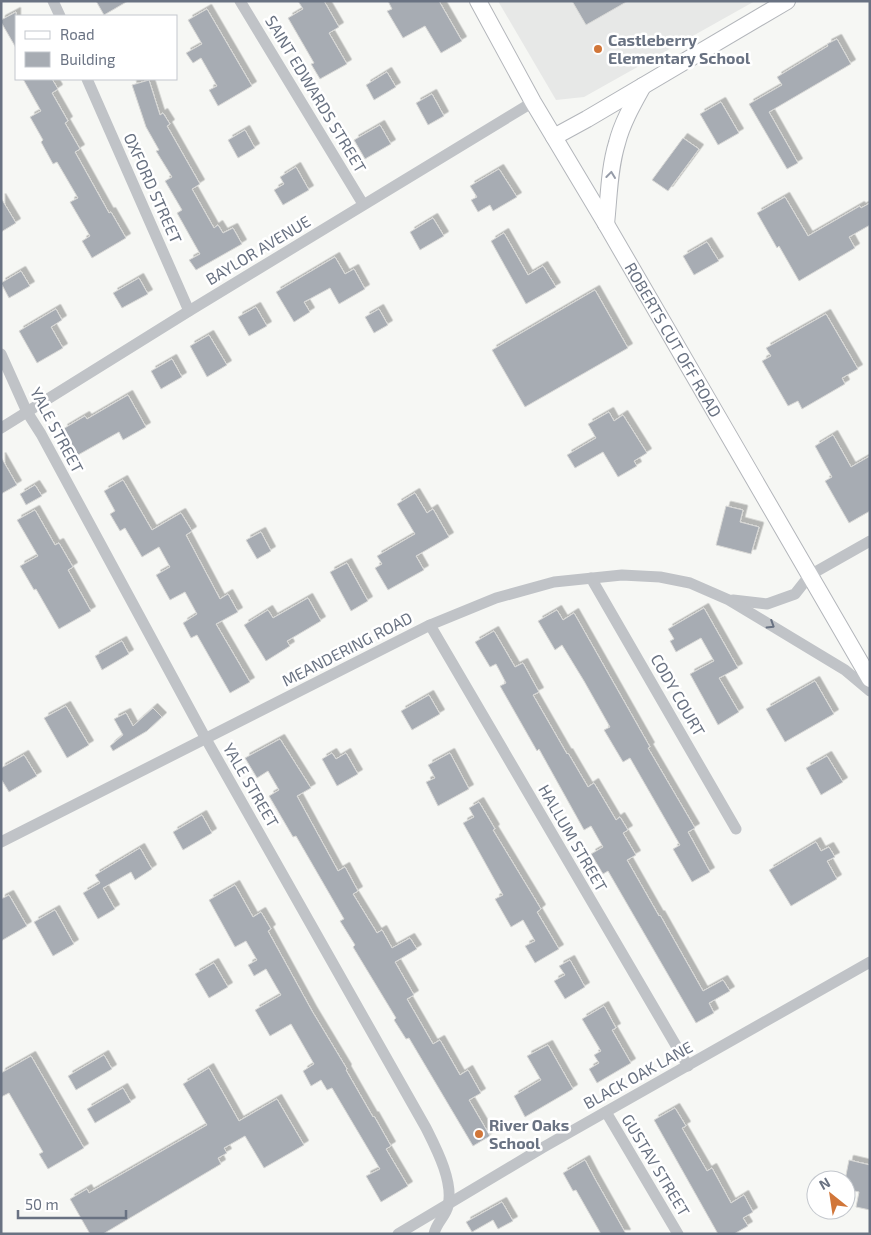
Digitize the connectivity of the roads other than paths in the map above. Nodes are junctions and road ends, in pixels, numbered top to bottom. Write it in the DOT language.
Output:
graph roads {
  1 [pos="53,1"];
  2 [pos="240,1"];
  3 [pos="478,1"];
  4 [pos="787,1"];
  5 [pos="60,15"];
  6 [pos="87,80"];
  7 [pos="643,86"];
  8 [pos="533,102"];
  9 [pos="554,137"];
  10 [pos="363,204"];
  11 [pos="606,224"];
  12 [pos="188,311"];
  13 [pos="1,354"];
  14 [pos="27,412"];
  15 [pos="1,428"];
  16 [pos="870,541"];
  17 [pos="810,575"];
  18 [pos="591,578"];
  19 [pos="729,600"];
  20 [pos="430,625"];
  21 [pos="870,679"];
  22 [pos="870,691"];
  23 [pos="206,739"];
  24 [pos="736,829"];
  25 [pos="1,842"];
  26 [pos="870,962"];
  27 [pos="688,1066"];
  28 [pos="606,1112"];
  29 [pos="449,1204"];
  30 [pos="398,1234"];
  31 [pos="434,1234"];
  32 [pos="678,1234"];
  1 -- 5 [label="street"];
  2 -- 10 [label="street, SAINT EDWARDS STREET"];
  3 -- 8 [label="street, ROBERTS CUT OFF ROAD"];
  4 -- 7 [label="street"];
  6 -- 12 [label="street, OXFORD STREET"];
  7 -- 9 [label="street"];
  11 -- 7 [label="street, one-way"];
  8 -- 9 [label="street, ROBERTS CUT OFF ROAD"];
  8 -- 10 [label="street, BAYLOR AVENUE"];
  9 -- 11 [label="street, ROBERTS CUT OFF ROAD"];
  10 -- 12 [label="street, BAYLOR AVENUE"];
  11 -- 17 [label="street, ROBERTS CUT OFF ROAD"];
  12 -- 14 [label="street, BAYLOR AVENUE"];
  13 -- 14 [label="street, YALE STREET"];
  14 -- 15 [label="street, BAYLOR AVENUE"];
  14 -- 23 [label="street, YALE STREET"];
  16 -- 17 [label="street"];
  17 -- 19 [label="street, MEANDERING ROAD"];
  17 -- 21 [label="street, ROBERTS CUT OFF ROAD"];
  18 -- 19 [label="street, MEANDERING ROAD"];
  18 -- 20 [label="street, MEANDERING ROAD"];
  18 -- 24 [label="street, CODY COURT"];
  19 -- 22 [label="street, MEANDERING ROAD, one-way"];
  20 -- 23 [label="street, MEANDERING ROAD"];
  20 -- 27 [label="street, HALLUM STREET"];
  23 -- 25 [label="street, MEANDERING ROAD"];
  23 -- 29 [label="street, YALE STREET"];
  26 -- 27 [label="street, BLACK OAK LANE"];
  27 -- 28 [label="street, BLACK OAK LANE"];
  28 -- 29 [label="street, BLACK OAK LANE"];
  28 -- 32 [label="street, GUSTAV STREET"];
  29 -- 30 [label="street, BLACK OAK LANE"];
  29 -- 31 [label="street"];
}
